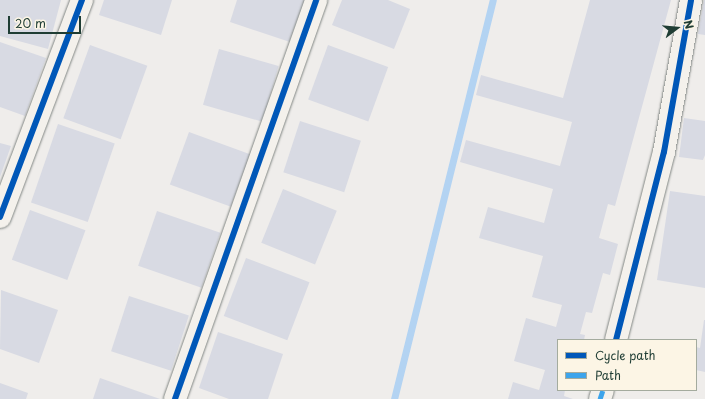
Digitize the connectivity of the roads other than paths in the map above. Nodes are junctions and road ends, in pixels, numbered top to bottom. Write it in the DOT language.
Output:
graph roads {
  1 [pos="82,0"];
  2 [pos="316,0"];
  3 [pos="691,0"];
  4 [pos="0,217"];
  5 [pos="616,339"];
  6 [pos="175,399"];
  1 -- 4 [label="street"];
  2 -- 6 [label="street"];
  3 -- 5 [label="street"];
}
